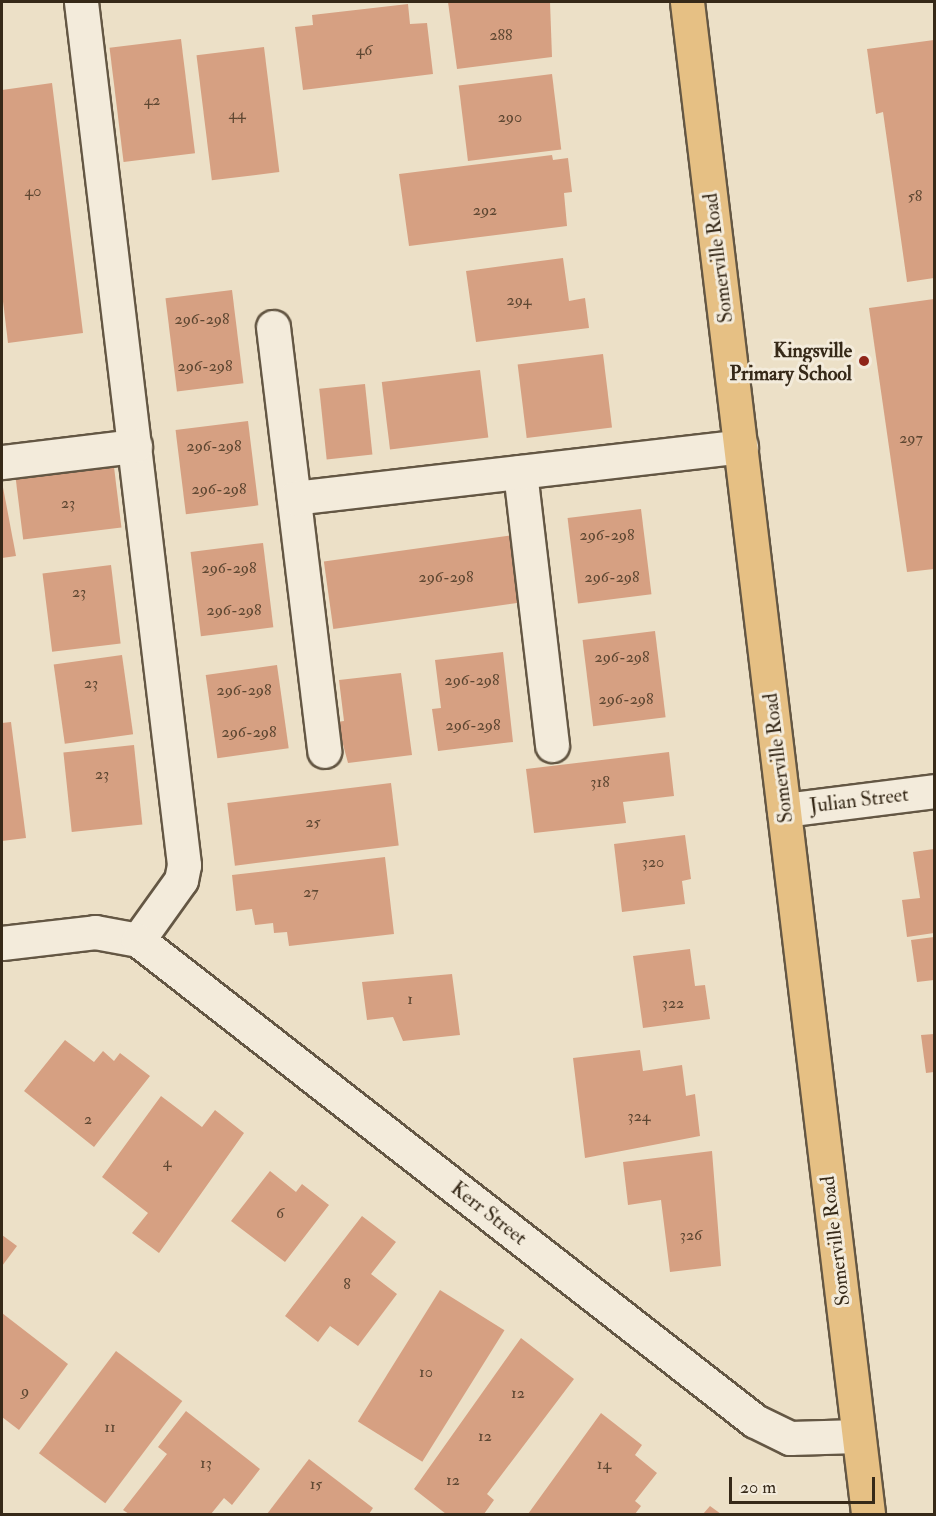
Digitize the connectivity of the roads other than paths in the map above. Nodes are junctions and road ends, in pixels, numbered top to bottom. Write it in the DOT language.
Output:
graph roads {
  1 [pos="81,2"];
  2 [pos="687,2"];
  3 [pos="273,327"];
  4 [pos="135,446"];
  5 [pos="741,446"];
  6 [pos="2,462"];
  7 [pos="520,472"];
  8 [pos="294,498"];
  9 [pos="552,745"];
  10 [pos="324,751"];
  11 [pos="934,791"];
  12 [pos="784,810"];
  13 [pos="138,940"];
  14 [pos="2,943"];
  15 [pos="858,1436"];
  16 [pos="868,1515"];
  1 -- 4 [label="street"];
  2 -- 5 [label="main road, Somerville Road"];
  3 -- 8 [label="street"];
  4 -- 6 [label="street"];
  4 -- 13 [label="street"];
  5 -- 7 [label="street"];
  5 -- 12 [label="main road, Somerville Road"];
  7 -- 8 [label="street"];
  7 -- 9 [label="street"];
  8 -- 10 [label="street"];
  11 -- 12 [label="street, Julian Street"];
  12 -- 15 [label="main road, Somerville Road"];
  13 -- 14 [label="street"];
  13 -- 15 [label="street, Kerr Street"];
  15 -- 16 [label="main road, Somerville Road"];
}
